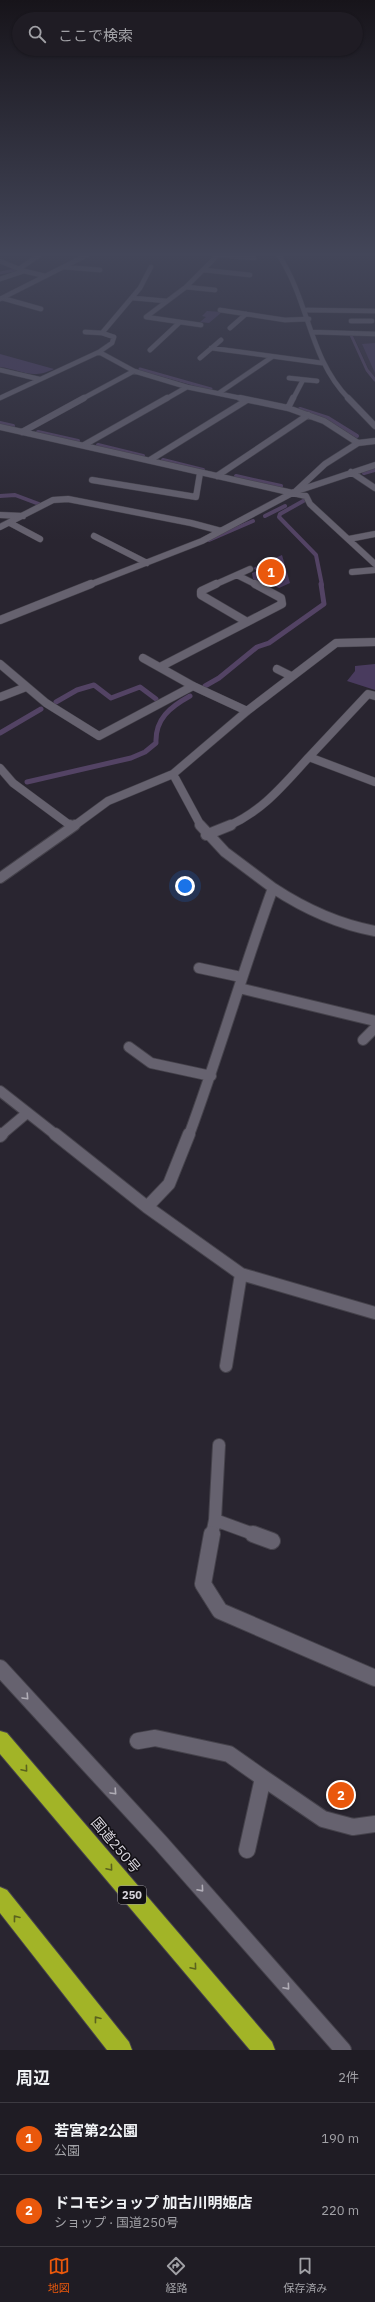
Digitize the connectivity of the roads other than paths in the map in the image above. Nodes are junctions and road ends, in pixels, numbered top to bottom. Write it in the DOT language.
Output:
graph roads {
  1 [pos="102,350"];
  2 [pos="209,350"];
  3 [pos="224,350"];
  4 [pos="318,350"];
  5 [pos="98,352"];
  6 [pos="272,356"];
  7 [pos="200,358"];
  8 [pos="322,363"];
  9 [pos="0,370"];
  10 [pos="134,371"];
  11 [pos="289,378"];
  12 [pos="39,380"];
  13 [pos="303,380"];
  14 [pos="317,381"];
  15 [pos="187,387"];
  16 [pos="219,393"];
  17 [pos="0,398"];
  18 [pos="247,400"];
  19 [pos="288,408"];
  20 [pos="308,415"];
  21 [pos="374,423"];
  22 [pos="0,427"];
  23 [pos="22,432"];
  24 [pos="375,441"];
  25 [pos="358,443"];
  26 [pos="84,445"];
  27 [pos="150,460"];
  28 [pos="375,465"];
  29 [pos="351,472"];
  30 [pos="200,473"];
  31 [pos="217,476"];
  32 [pos="92,480"];
  33 [pos="117,484"];
  34 [pos="375,488"];
  35 [pos="111,492"];
  36 [pos="294,492"];
  37 [pos="0,515"];
  38 [pos="25,516"];
  39 [pos="10,523"];
  40 [pos="0,527"];
  41 [pos="221,531"];
  42 [pos="375,534"];
  43 [pos="94,536"];
  44 [pos="40,539"];
  45 [pos="348,540"];
  46 [pos="147,563"];
  47 [pos="375,564"];
  48 [pos="250,569"];
  49 [pos="375,570"];
  50 [pos="352,572"];
  51 [pos="237,575"];
  52 [pos="0,620"];
  53 [pos="247,622"];
  54 [pos="375,642"];
  55 [pos="143,658"];
  56 [pos="0,664"];
  57 [pos="160,667"];
  58 [pos="277,669"];
  59 [pos="291,676"];
  60 [pos="193,686"];
  61 [pos="26,687"];
  62 [pos="375,696"];
  63 [pos="0,697"];
  64 [pos="247,711"];
  65 [pos="309,757"];
  66 [pos="0,768"];
  67 [pos="173,774"];
  68 [pos="4,778"];
  69 [pos="375,782"];
  70 [pos="72,826"];
  71 [pos="206,834"];
  72 [pos="0,878"];
  73 [pos="273,888"];
  74 [pos="375,931"];
  75 [pos="200,968"];
  76 [pos="241,977"];
  77 [pos="239,988"];
  78 [pos="375,1021"];
  79 [pos="375,1028"];
  80 [pos="363,1040"];
  81 [pos="130,1047"];
  82 [pos="210,1076"];
  83 [pos="0,1091"];
  84 [pos="27,1113"];
  85 [pos="0,1136"];
  86 [pos="147,1207"];
  87 [pos="241,1274"];
  88 [pos="375,1313"];
  89 [pos="226,1366"];
  90 [pos="219,1445"];
  91 [pos="215,1520"];
  92 [pos="272,1541"];
  93 [pos="0,1668"];
  94 [pos="375,1678"];
  95 [pos="0,1740"];
  96 [pos="138,1741"];
  97 [pos="263,1778"];
  98 [pos="375,1824"];
  99 [pos="247,1850"];
  100 [pos="0,1897"];
  101 [pos="121,2050"];
  102 [pos="264,2050"];
  103 [pos="343,2050"];
  1 -- 5 [label="street"];
  2 -- 7 [label="street"];
  3 -- 6 [label="street"];
  4 -- 8 [label="street"];
  5 -- 10 [label="street"];
  5 -- 12 [label="street"];
  6 -- 8 [label="street"];
  6 -- 16 [label="street"];
  8 -- 21 [label="street"];
  9 -- 12 [label="street"];
  10 -- 15 [label="street"];
  10 -- 23 [label="street"];
  11 -- 13 [label="street"];
  12 -- 17 [label="street"];
  13 -- 14 [label="street"];
  13 -- 19 [label="street"];
  15 -- 16 [label="street"];
  15 -- 26 [label="street"];
  16 -- 18 [label="street"];
  18 -- 19 [label="street"];
  18 -- 27 [label="street"];
  19 -- 20 [label="street"];
  20 -- 25 [label="street"];
  20 -- 31 [label="street"];
  22 -- 23 [label="street"];
  23 -- 26 [label="street"];
  24 -- 25 [label="street"];
  25 -- 36 [label="street"];
  26 -- 27 [label="street"];
  27 -- 30 [label="street"];
  28 -- 29 [label="street"];
  29 -- 34 [label="street"];
  29 -- 36 [label="street"];
  30 -- 31 [label="street"];
  30 -- 33 [label="street"];
  31 -- 36 [label="street"];
  32 -- 33 [label="street"];
  33 -- 35 [label="street"];
  36 -- 41 [label="street"];
  36 -- 45 [label="street"];
  37 -- 38 [label="street"];
  38 -- 39 [label="street"];
  38 -- 41 [label="street"];
  39 -- 40 [label="street"];
  39 -- 44 [label="street"];
  41 -- 46 [label="street"];
  42 -- 45 [label="street"];
  43 -- 46 [label="street"];
  45 -- 47 [label="street"];
  46 -- 52 [label="street"];
  48 -- 51 [label="street"];
  49 -- 50 [label="street"];
  51 -- 53 [label="street"];
  51 -- 53 [label="street"];
  53 -- 57 [label="street"];
  54 -- 59 [label="street"];
  55 -- 57 [label="street"];
  56 -- 61 [label="street"];
  57 -- 60 [label="street"];
  58 -- 59 [label="street"];
  59 -- 64 [label="street"];
  60 -- 61 [label="street"];
  60 -- 64 [label="street"];
  61 -- 63 [label="street"];
  62 -- 65 [label="street"];
  64 -- 67 [label="street"];
  65 -- 69 [label="street"];
  65 -- 71 [label="street"];
  66 -- 68 [label="street"];
  67 -- 70 [label="street"];
  67 -- 71 [label="street"];
  68 -- 70 [label="street"];
  70 -- 72 [label="street"];
  71 -- 73 [label="street"];
  73 -- 74 [label="street"];
  73 -- 76 [label="street"];
  75 -- 76 [label="street"];
  76 -- 77 [label="street"];
  77 -- 78 [label="street"];
  77 -- 82 [label="street"];
  79 -- 80 [label="street"];
  81 -- 82 [label="street"];
  82 -- 86 [label="street"];
  83 -- 84 [label="street"];
  84 -- 85 [label="street"];
  84 -- 86 [label="street"];
  86 -- 87 [label="street"];
  87 -- 88 [label="street"];
  87 -- 89 [label="street"];
  90 -- 91 [label="street"];
  91 -- 92 [label="street"];
  91 -- 94 [label="street"];
  93 -- 103 [label="street, one-way"];
  95 -- 102 [label="highway, 国道250号 / 250, one-way"];
  96 -- 97 [label="street"];
  97 -- 98 [label="street"];
  97 -- 99 [label="street"];
  101 -- 100 [label="highway, one-way"];
}
